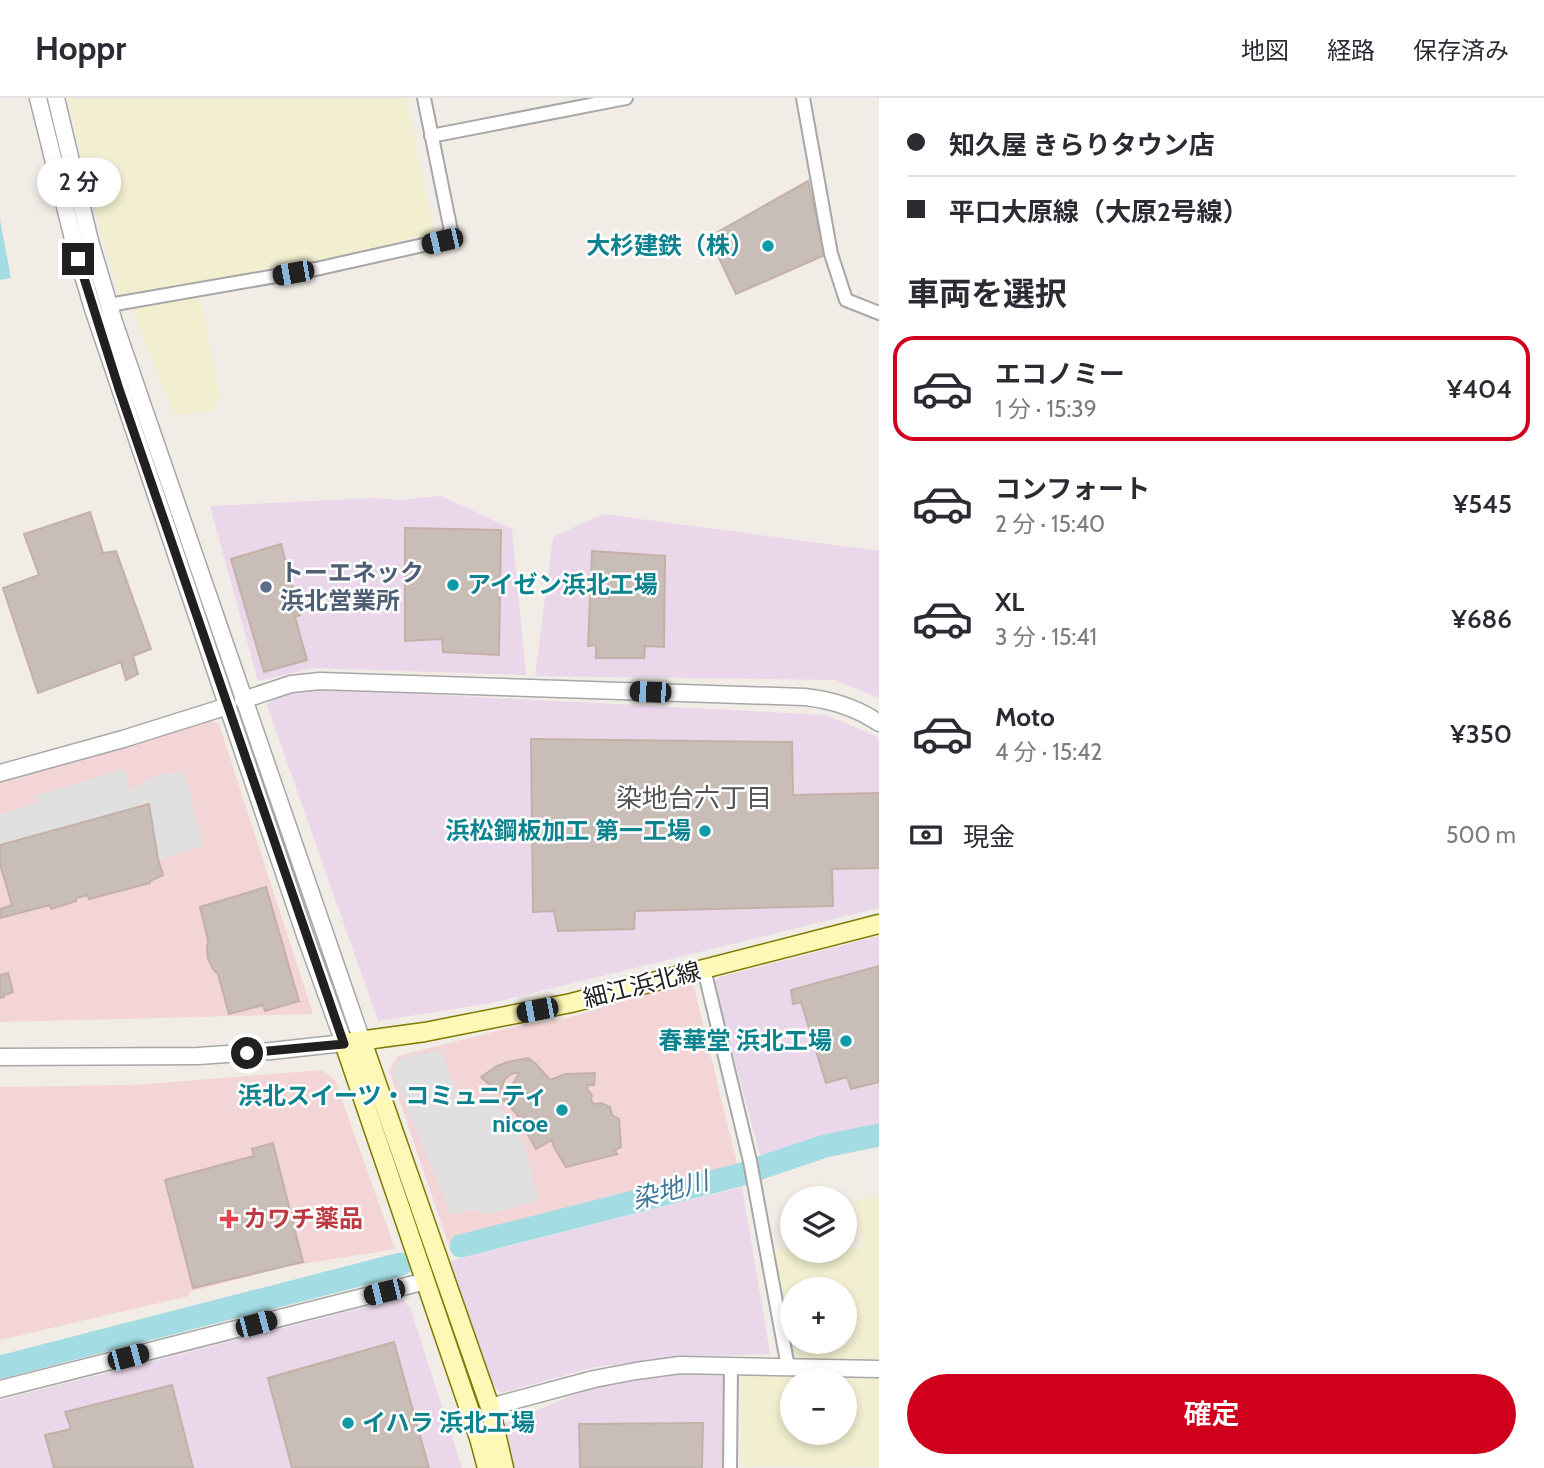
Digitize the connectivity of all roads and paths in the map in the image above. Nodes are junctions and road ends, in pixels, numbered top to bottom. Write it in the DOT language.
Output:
graph roads {
  1 [pos="38,98"];
  2 [pos="56,98"];
  3 [pos="424,98"];
  4 [pos="626,98"];
  5 [pos="803,98"];
  6 [pos="431,136"];
  7 [pos="109,305"];
  8 [pos="879,313"];
  9 [pos="236,703"];
  10 [pos="879,723"];
  11 [pos="0,774"];
  12 [pos="879,924"];
  13 [pos="704,969"];
  14 [pos="353,1042"];
  15 [pos="0,1057"];
  16 [pos="424,1248"];
  17 [pos="424,1275"];
  18 [pos="731,1366"];
  19 [pos="788,1367"];
  20 [pos="879,1369"];
  21 [pos="0,1390"];
  22 [pos="490,1407"];
  23 [pos="487,1468"];
  24 [pos="505,1468"];
  25 [pos="730,1468"];
  1 -- 9 [label="street"];
  2 -- 7 [label="street"];
  3 -- 6 [label="street"];
  4 -- 6 [label="street"];
  5 -- 8 [label="street"];
  6 -- 7 [label="street"];
  7 -- 9 [label="street"];
  9 -- 10 [label="street"];
  9 -- 11 [label="street"];
  9 -- 14 [label="street"];
  12 -- 13 [label="main road, 細江浜北線"];
  13 -- 14 [label="main road, 細江浜北線"];
  13 -- 19 [label="street"];
  14 -- 15 [label="street"];
  14 -- 16 [label="main road"];
  16 -- 17 [label="main road"];
  16 -- 22 [label="main road"];
  17 -- 21 [label="street"];
  17 -- 23 [label="main road"];
  18 -- 19 [label="street"];
  18 -- 22 [label="street"];
  18 -- 25 [label="street"];
  19 -- 20 [label="street"];
  22 -- 24 [label="main road"];
}
